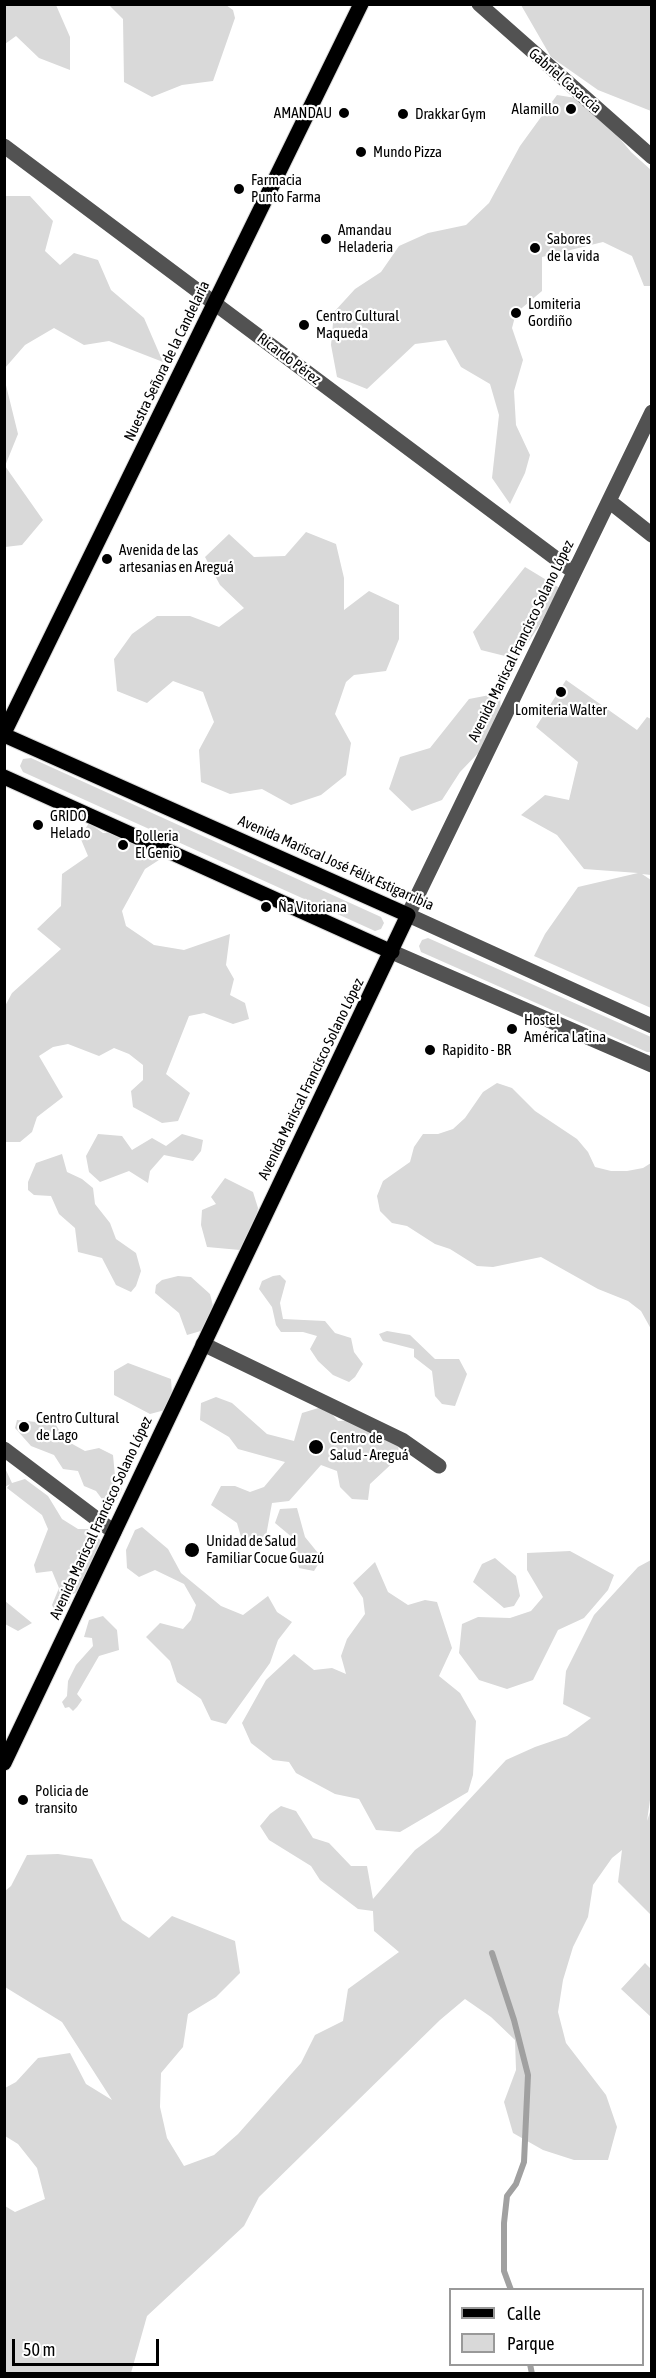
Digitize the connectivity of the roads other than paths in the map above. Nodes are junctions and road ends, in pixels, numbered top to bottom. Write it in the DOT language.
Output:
graph roads {
  1 [pos="361,4"];
  2 [pos="479,4"];
  3 [pos="4,146"];
  4 [pos="651,157"];
  5 [pos="215,303"];
  6 [pos="651,412"];
  7 [pos="609,501"];
  8 [pos="651,535"];
  9 [pos="574,572"];
  10 [pos="4,734"];
  11 [pos="4,777"];
  12 [pos="408,915"];
  13 [pos="392,952"];
  14 [pos="651,1026"];
  15 [pos="651,1065"];
  16 [pos="203,1344"];
  17 [pos="4,1449"];
  18 [pos="439,1466"];
  19 [pos="114,1532"];
  20 [pos="4,1763"];
  1 -- 5 [label="main road, Nuestra Señora de la Candelaria"];
  2 -- 4 [label="street, Gabriel Casaccia"];
  3 -- 5 [label="street, Ricardo Pérez"];
  5 -- 9 [label="street, Ricardo Pérez"];
  5 -- 10 [label="main road, Nuestra Señora de la Candelaria"];
  6 -- 7 [label="street, Avenida Mariscal Francisco Solano López"];
  7 -- 8 [label="street"];
  7 -- 9 [label="street, Avenida Mariscal Francisco Solano López"];
  9 -- 12 [label="street, Avenida Mariscal Francisco Solano López"];
  10 -- 12 [label="main road, Avenida Mariscal José Félix Estigarribia"];
  11 -- 13 [label="main road"];
  12 -- 13 [label="main road, Avenida Mariscal Francisco Solano López"];
  12 -- 14 [label="street, Avenida Mariscal José Félix Estigarribia"];
  13 -- 15 [label="street"];
  13 -- 16 [label="main road, Avenida Mariscal Francisco Solano López"];
  16 -- 18 [label="street"];
  16 -- 19 [label="main road, Avenida Mariscal Francisco Solano López"];
  17 -- 19 [label="street"];
  19 -- 20 [label="main road, Avenida Mariscal Francisco Solano López"];
}
